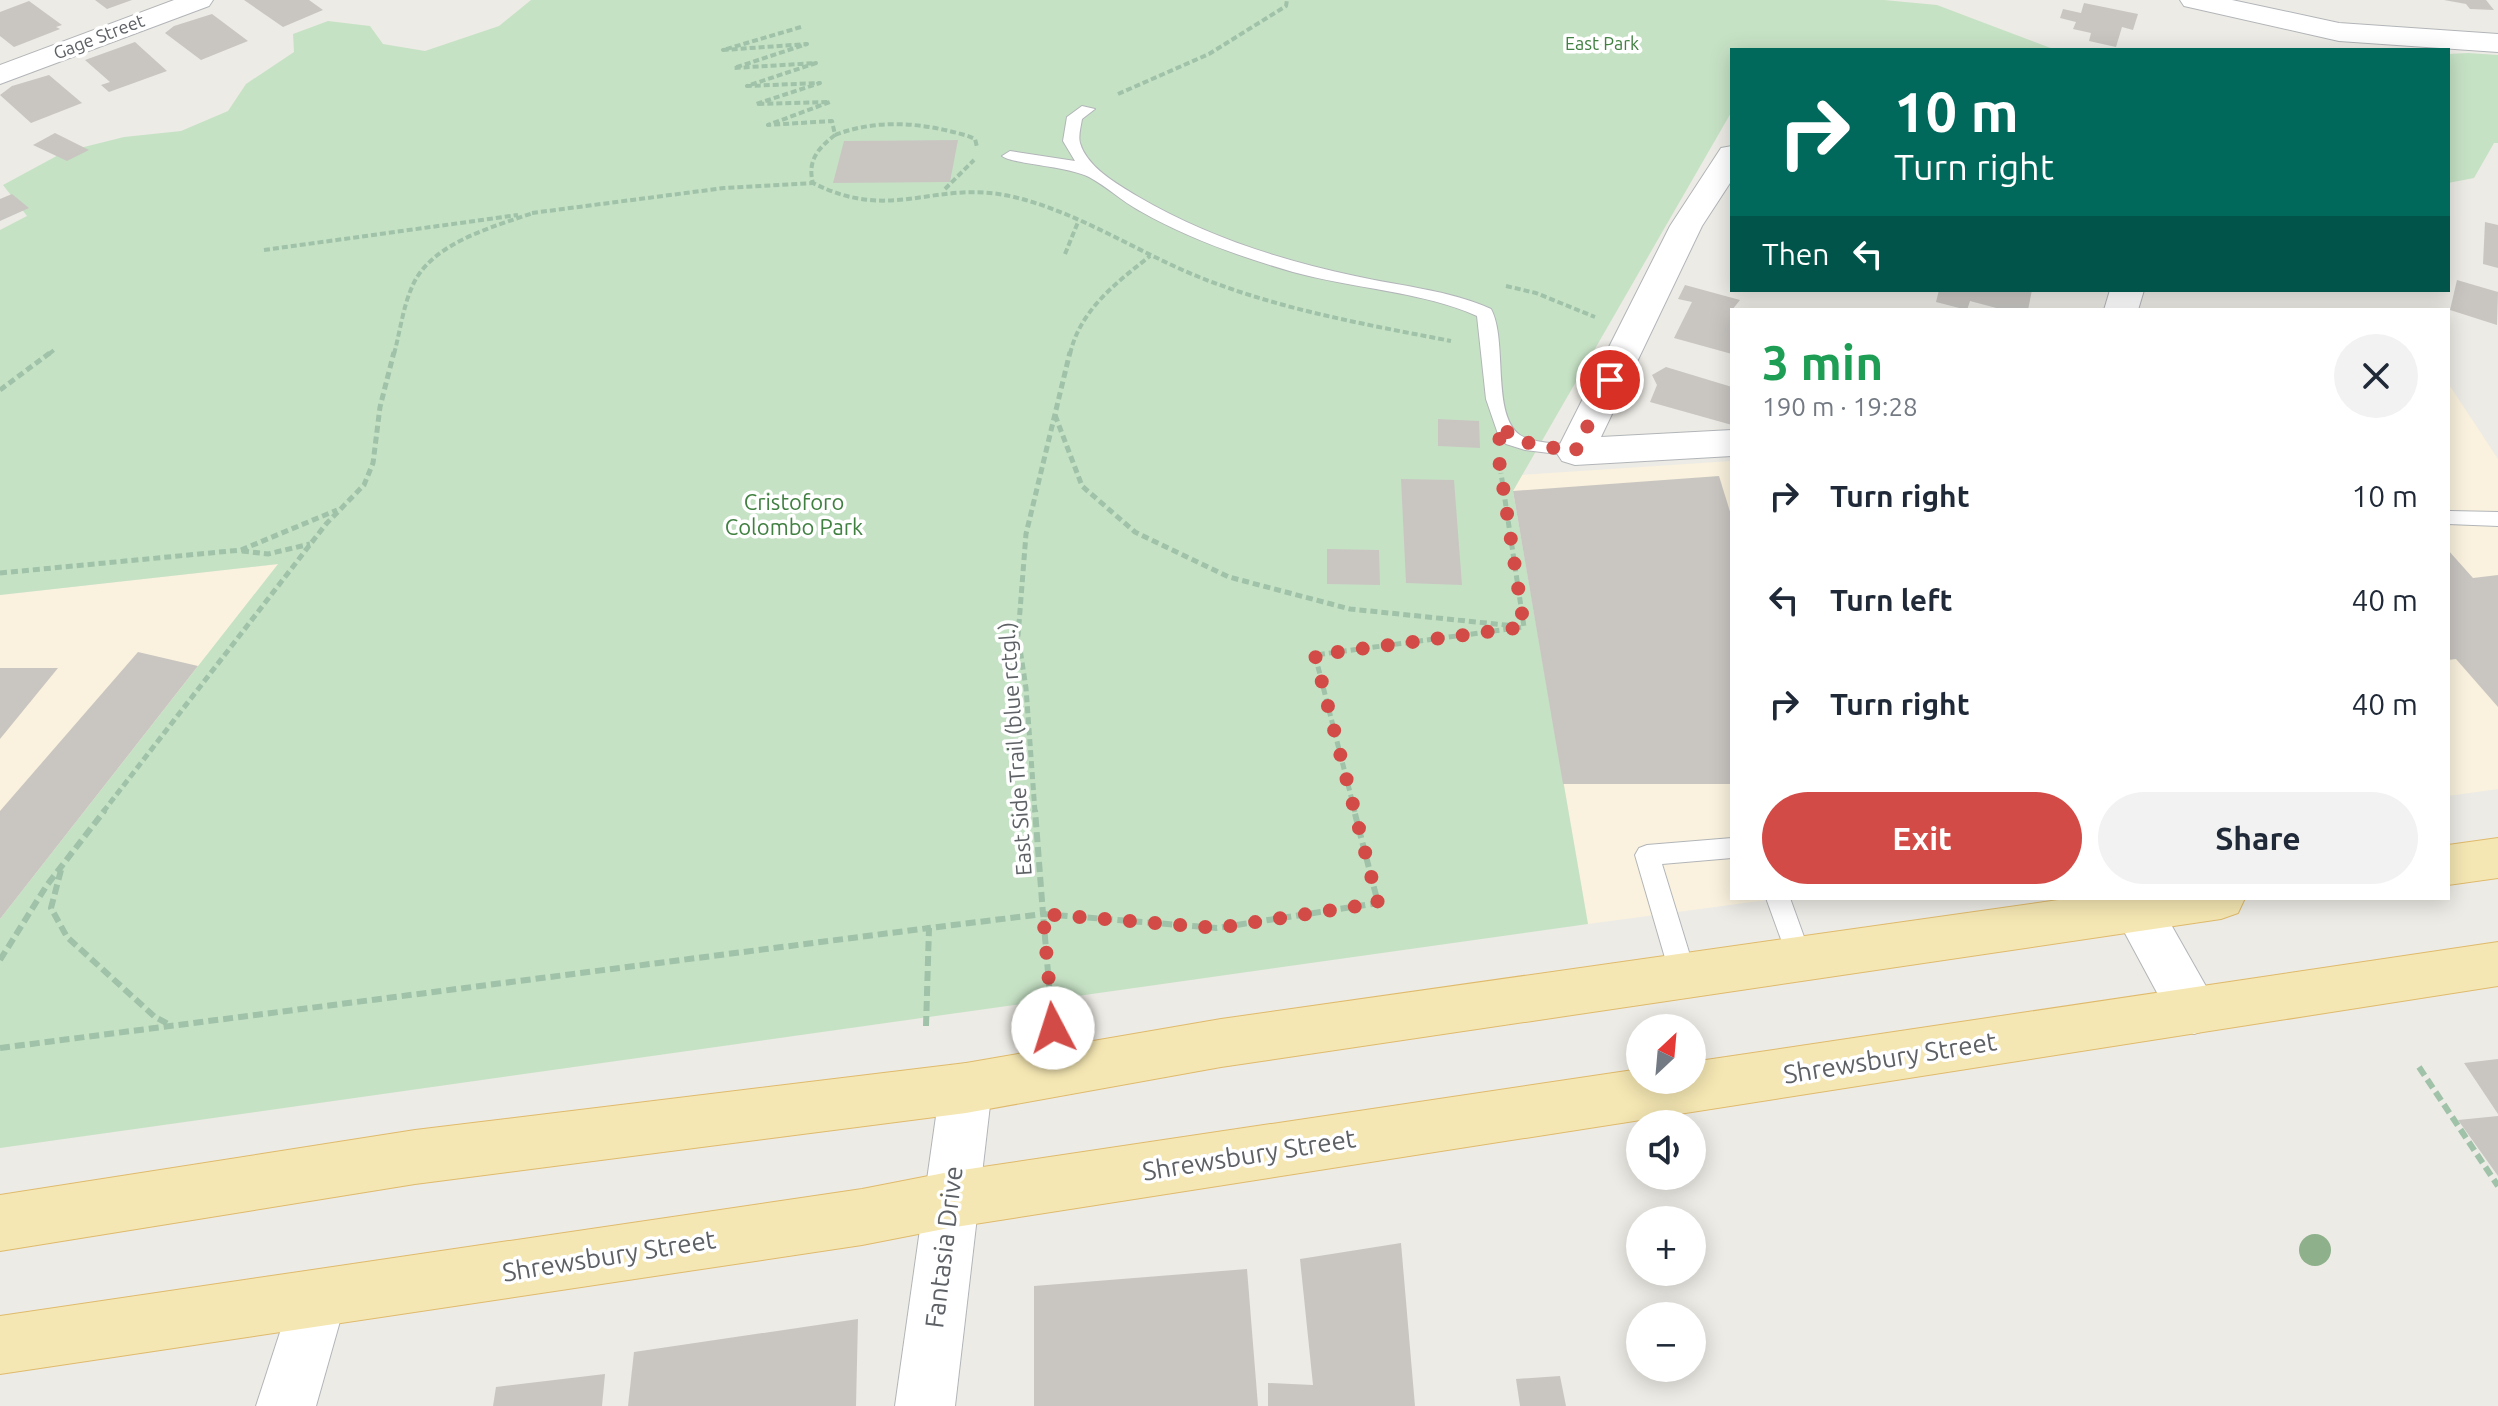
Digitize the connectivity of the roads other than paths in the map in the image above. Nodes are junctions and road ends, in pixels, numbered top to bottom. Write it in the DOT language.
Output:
graph roads {
  1 [pos="199,0"];
  2 [pos="2194,0"];
  3 [pos="2498,43"];
  4 [pos="0,75"];
  5 [pos="1087,109"];
  6 [pos="1010,156"];
  7 [pos="1730,158"];
  8 [pos="1088,172"];
  9 [pos="1730,443"];
  10 [pos="1575,452"];
  11 [pos="2450,518"];
  12 [pos="2498,519"];
  13 [pos="1730,848"];
  14 [pos="2498,858"];
  15 [pos="2450,865"];
  16 [pos="1779,900"];
  17 [pos="2192,900"];
  18 [pos="2133,904"];
  19 [pos="1800,959"];
  20 [pos="2498,964"];
  21 [pos="1683,975"];
  22 [pos="2194,1011"];
  23 [pos="966,1088"];
  24 [pos="949,1200"];
  25 [pos="0,1223"];
  26 [pos="317,1300"];
  27 [pos="0,1345"];
  28 [pos="286,1406"];
  29 [pos="925,1406"];
  1 -- 4 [label="street, Gage Street"];
  2 -- 3 [label="street"];
  5 -- 8 [label="lane"];
  6 -- 8 [label="lane"];
  7 -- 10 [label="street"];
  8 -- 10 [label="lane"];
  9 -- 10 [label="street"];
  11 -- 12 [label="lane"];
  13 -- 21 [label="lane"];
  14 -- 15 [label="main road"];
  16 -- 19 [label="lane"];
  17 -- 18 [label="main road"];
  18 -- 19 [label="main road"];
  18 -- 22 [label="street"];
  19 -- 21 [label="main road"];
  20 -- 22 [label="main road, Shrewsbury Street"];
  21 -- 23 [label="main road"];
  22 -- 24 [label="main road, Shrewsbury Street"];
  23 -- 24 [label="street, Fantasia Drive"];
  23 -- 25 [label="main road"];
  24 -- 26 [label="main road, Shrewsbury Street"];
  24 -- 29 [label="street, Fantasia Drive"];
  26 -- 27 [label="main road, Shrewsbury Street"];
  26 -- 28 [label="street"];
}
